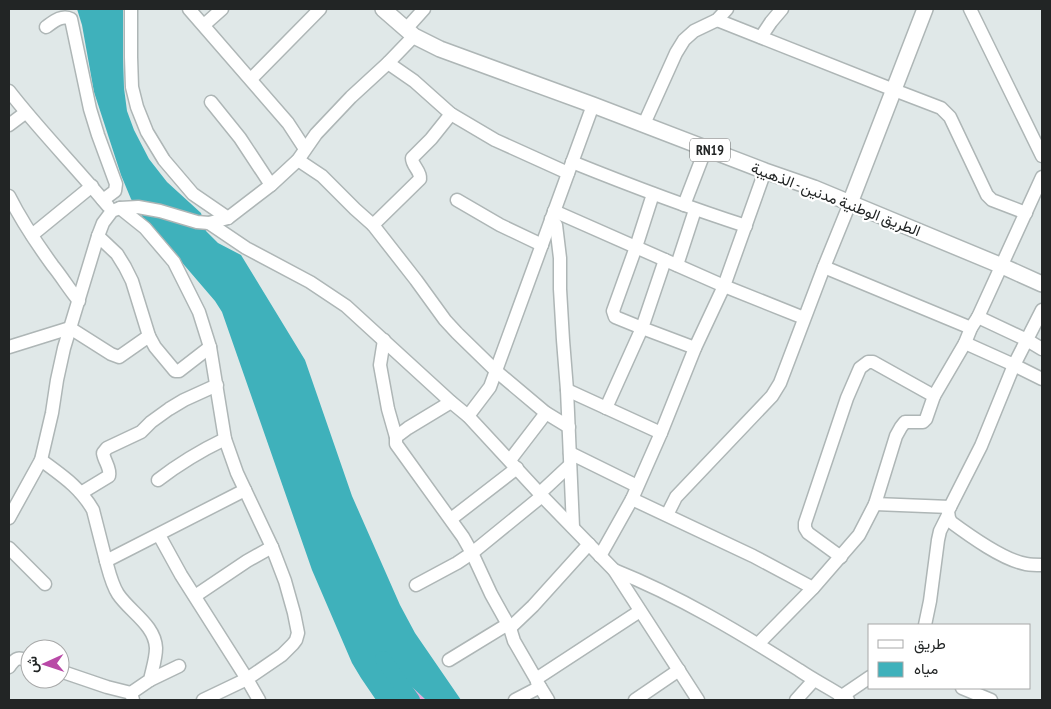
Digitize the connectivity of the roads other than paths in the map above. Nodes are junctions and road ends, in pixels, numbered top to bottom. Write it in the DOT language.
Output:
graph roads {
  1 [pos="131,9"];
  2 [pos="189,9"];
  3 [pos="222,9"];
  4 [pos="320,9"];
  5 [pos="383,9"];
  6 [pos="424,9"];
  7 [pos="727,9"];
  8 [pos="782,9"];
  9 [pos="925,9"];
  10 [pos="972,9"];
  11 [pos="717,20"];
  12 [pos="204,25"];
  13 [pos="46,27"];
  14 [pos="410,33"];
  15 [pos="761,37"];
  16 [pos="388,63"];
  17 [pos="251,79"];
  18 [pos="894,90"];
  19 [pos="9,91"];
  20 [pos="211,102"];
  21 [pos="592,105"];
  22 [pos="25,113"];
  23 [pos="451,114"];
  24 [pos="644,124"];
  25 [pos="9,125"];
  26 [pos="1039,143"];
  27 [pos="706,148"];
  28 [pos="301,154"];
  29 [pos="1042,156"];
  30 [pos="570,168"];
  31 [pos="765,171"];
  32 [pos="1042,177"];
  33 [pos="271,184"];
  34 [pos="92,186"];
  35 [pos="653,194"];
  36 [pos="9,196"];
  37 [pos="103,200"];
  38 [pos="457,200"];
  39 [pos="850,203"];
  40 [pos="690,207"];
  41 [pos="116,210"];
  42 [pos="1026,214"];
  43 [pos="553,215"];
  44 [pos="228,218"];
  45 [pos="209,223"];
  46 [pos="374,225"];
  47 [pos="746,226"];
  48 [pos="32,235"];
  49 [pos="98,236"];
  50 [pos="542,246"];
  51 [pos="636,247"];
  52 [pos="665,260"];
  53 [pos="677,265"];
  54 [pos="1002,266"];
  55 [pos="824,267"];
  56 [pos="1042,284"];
  57 [pos="724,286"];
  58 [pos="79,301"];
  59 [pos="1042,310"];
  60 [pos="978,317"];
  61 [pos="804,318"];
  62 [pos="70,328"];
  63 [pos="642,328"];
  64 [pos="971,328"];
  65 [pos="149,336"];
  66 [pos="384,340"];
  67 [pos="1027,340"];
  68 [pos="965,344"];
  69 [pos="9,347"];
  70 [pos="210,347"];
  71 [pos="695,348"];
  72 [pos="1042,348"];
  73 [pos="1014,365"];
  74 [pos="496,371"];
  75 [pos="1042,379"];
  76 [pos="217,385"];
  77 [pos="568,390"];
  78 [pos="934,396"];
  79 [pos="451,402"];
  80 [pos="606,408"];
  81 [pos="546,413"];
  82 [pos="468,416"];
  83 [pos="569,427"];
  84 [pos="661,433"];
  85 [pos="396,437"];
  86 [pos="225,439"];
  87 [pos="570,459"];
  88 [pos="41,460"];
  89 [pos="514,464"];
  90 [pos="158,480"];
  91 [pos="637,486"];
  92 [pos="245,490"];
  93 [pos="81,493"];
  94 [pos="541,495"];
  95 [pos="632,498"];
  96 [pos="875,504"];
  97 [pos="949,511"];
  98 [pos="668,515"];
  99 [pos="9,518"];
  100 [pos="451,519"];
  101 [pos="573,527"];
  102 [pos="158,535"];
  103 [pos="589,544"];
  104 [pos="272,547"];
  105 [pos="9,548"];
  106 [pos="472,553"];
  107 [pos="600,556"];
  108 [pos="841,557"];
  109 [pos="106,561"];
  110 [pos="1042,565"];
  111 [pos="614,570"];
  112 [pos="46,584"];
  113 [pos="416,585"];
  114 [pos="813,588"];
  115 [pos="195,596"];
  116 [pos="640,611"];
  117 [pos="925,624"];
  118 [pos="509,626"];
  119 [pos="758,644"];
  120 [pos="20,659"];
  121 [pos="449,660"];
  122 [pos="179,666"];
  123 [pos="9,667"];
  124 [pos="679,670"];
  125 [pos="70,674"];
  126 [pos="868,679"];
  127 [pos="150,680"];
  128 [pos="247,680"];
  129 [pos="814,680"];
  130 [pos="538,683"];
  131 [pos="964,689"];
  132 [pos="132,697"];
  133 [pos="843,699"];
  134 [pos="203,700"];
  135 [pos="259,700"];
  136 [pos="515,700"];
  137 [pos="548,700"];
  138 [pos="635,700"];
  139 [pos="698,700"];
  140 [pos="796,700"];
  141 [pos="991,700"];
  1 -- 44 [label="street"];
  2 -- 12 [label="street"];
  3 -- 12 [label="street"];
  4 -- 17 [label="street"];
  5 -- 14 [label="main road, الطريق الوطنية مدنين - الذهيبة / RN19"];
  6 -- 14 [label="street"];
  7 -- 11 [label="street"];
  8 -- 15 [label="street"];
  9 -- 18 [label="main road"];
  10 -- 26 [label="street"];
  11 -- 15 [label="street"];
  11 -- 24 [label="street"];
  12 -- 17 [label="street"];
  13 -- 37 [label="street"];
  14 -- 16 [label="street"];
  14 -- 21 [label="main road, الطريق الوطنية مدنين - الذهيبة / RN19"];
  15 -- 18 [label="street"];
  16 -- 23 [label="street"];
  16 -- 28 [label="street"];
  17 -- 28 [label="street"];
  18 -- 39 [label="main road"];
  18 -- 42 [label="street"];
  19 -- 22 [label="street"];
  20 -- 33 [label="street"];
  21 -- 24 [label="main road, الطريق الوطنية مدنين - الذهيبة / RN19"];
  21 -- 30 [label="street"];
  22 -- 25 [label="street"];
  22 -- 34 [label="street"];
  23 -- 30 [label="street"];
  23 -- 46 [label="street"];
  24 -- 27 [label="main road, الطريق الوطنية مدنين - الذهيبة / RN19"];
  26 -- 29 [label="street"];
  27 -- 31 [label="main road, الطريق الوطنية مدنين - الذهيبة / RN19"];
  27 -- 40 [label="street"];
  28 -- 33 [label="street"];
  28 -- 46 [label="street"];
  30 -- 35 [label="street"];
  30 -- 43 [label="street"];
  31 -- 39 [label="main road, الطريق الوطنية مدنين - الذهيبة / RN19"];
  31 -- 47 [label="street"];
  32 -- 42 [label="street"];
  33 -- 44 [label="street"];
  34 -- 37 [label="street"];
  34 -- 48 [label="street"];
  35 -- 40 [label="street"];
  35 -- 51 [label="street"];
  36 -- 48 [label="street"];
  37 -- 41 [label="street"];
  38 -- 50 [label="street"];
  39 -- 54 [label="main road, الطريق الوطنية مدنين - الذهيبة / RN19"];
  39 -- 55 [label="street"];
  40 -- 47 [label="street"];
  40 -- 53 [label="street"];
  41 -- 45 [label="street"];
  41 -- 49 [label="street"];
  41 -- 70 [label="street"];
  42 -- 54 [label="street"];
  43 -- 50 [label="street"];
  43 -- 51 [label="street"];
  43 -- 77 [label="street"];
  44 -- 45 [label="street"];
  45 -- 66 [label="street"];
  46 -- 74 [label="street"];
  47 -- 57 [label="street"];
  48 -- 58 [label="street"];
  49 -- 58 [label="street"];
  49 -- 65 [label="street"];
  50 -- 74 [label="street"];
  51 -- 52 [label="street"];
  51 -- 63 [label="street"];
  52 -- 53 [label="street"];
  52 -- 63 [label="street"];
  53 -- 57 [label="street"];
  54 -- 56 [label="main road, الطريق الوطنية مدنين - الذهيبة / RN19"];
  54 -- 60 [label="street"];
  55 -- 61 [label="street"];
  55 -- 64 [label="street"];
  57 -- 61 [label="street"];
  57 -- 71 [label="street"];
  58 -- 62 [label="street"];
  59 -- 67 [label="street"];
  60 -- 64 [label="street"];
  60 -- 67 [label="street"];
  61 -- 98 [label="street"];
  62 -- 65 [label="street"];
  62 -- 69 [label="street"];
  62 -- 88 [label="street"];
  63 -- 71 [label="street"];
  63 -- 80 [label="street"];
  64 -- 68 [label="street"];
  65 -- 70 [label="street"];
  66 -- 79 [label="street"];
  66 -- 85 [label="street"];
  67 -- 72 [label="street"];
  67 -- 73 [label="street"];
  68 -- 73 [label="street"];
  68 -- 78 [label="street"];
  70 -- 76 [label="street"];
  71 -- 84 [label="street"];
  73 -- 75 [label="street"];
  73 -- 97 [label="street"];
  74 -- 81 [label="street"];
  74 -- 82 [label="street"];
  76 -- 86 [label="street"];
  76 -- 93 [label="street"];
  77 -- 80 [label="street"];
  77 -- 83 [label="street"];
  78 -- 96 [label="street"];
  78 -- 108 [label="street"];
  79 -- 82 [label="street"];
  79 -- 85 [label="street"];
  80 -- 84 [label="street"];
  81 -- 83 [label="street"];
  81 -- 89 [label="street"];
  82 -- 89 [label="street"];
  83 -- 87 [label="street"];
  84 -- 91 [label="street"];
  85 -- 100 [label="street"];
  86 -- 90 [label="street"];
  86 -- 92 [label="street"];
  87 -- 91 [label="street"];
  87 -- 94 [label="street"];
  87 -- 101 [label="street"];
  88 -- 93 [label="street"];
  88 -- 99 [label="street"];
  89 -- 94 [label="street"];
  89 -- 100 [label="street"];
  91 -- 95 [label="street"];
  92 -- 102 [label="street"];
  92 -- 104 [label="street"];
  93 -- 109 [label="street"];
  94 -- 101 [label="street"];
  94 -- 106 [label="street"];
  95 -- 98 [label="street"];
  95 -- 107 [label="street"];
  96 -- 97 [label="street"];
  96 -- 108 [label="street"];
  97 -- 110 [label="street"];
  97 -- 117 [label="street"];
  98 -- 114 [label="street"];
  100 -- 106 [label="street"];
  101 -- 103 [label="street"];
  102 -- 109 [label="street"];
  102 -- 115 [label="street"];
  103 -- 107 [label="street"];
  103 -- 118 [label="street"];
  104 -- 115 [label="street"];
  104 -- 128 [label="street"];
  105 -- 112 [label="street"];
  106 -- 113 [label="street"];
  106 -- 118 [label="street"];
  107 -- 111 [label="street"];
  108 -- 114 [label="street"];
  109 -- 127 [label="street"];
  111 -- 116 [label="street"];
  111 -- 119 [label="street"];
  114 -- 119 [label="street"];
  115 -- 128 [label="street"];
  116 -- 124 [label="street"];
  116 -- 130 [label="street"];
  118 -- 121 [label="street"];
  118 -- 130 [label="street"];
  119 -- 129 [label="street"];
  120 -- 123 [label="street"];
  122 -- 127 [label="street"];
  124 -- 138 [label="street"];
  124 -- 139 [label="street"];
  125 -- 132 [label="street"];
  126 -- 133 [label="street"];
  127 -- 132 [label="street"];
  128 -- 134 [label="street"];
  128 -- 135 [label="street"];
  129 -- 133 [label="street"];
  129 -- 140 [label="street"];
  130 -- 136 [label="street"];
  130 -- 137 [label="street"];
  131 -- 141 [label="street"];
}
